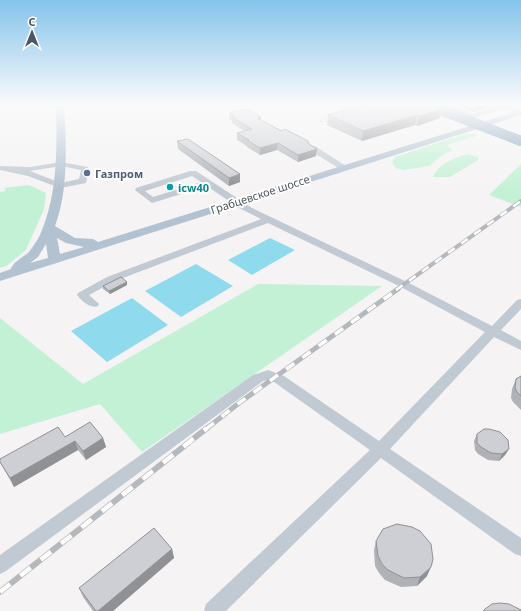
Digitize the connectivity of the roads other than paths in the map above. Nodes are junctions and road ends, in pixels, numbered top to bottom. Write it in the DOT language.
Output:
graph roads {
  1 [pos="60,133"];
  2 [pos="456,133"];
  3 [pos="499,133"];
  4 [pos="509,133"];
  5 [pos="521,137"];
  6 [pos="521,141"];
  7 [pos="312,148"];
  8 [pos="61,164"];
  9 [pos="0,168"];
  10 [pos="345,168"];
  11 [pos="10,169"];
  12 [pos="207,183"];
  13 [pos="60,186"];
  14 [pos="235,202"];
  15 [pos="267,220"];
  16 [pos="50,228"];
  17 [pos="107,242"];
  18 [pos="54,259"];
  19 [pos="1,276"];
  20 [pos="521,302"];
  21 [pos="94,304"];
  22 [pos="492,332"];
  23 [pos="521,346"];
  24 [pos="380,450"];
  25 [pos="521,548"];
  26 [pos="0,565"];
  27 [pos="213,611"];
  1 -- 8 [label="main road"];
  2 -- 10 [label="main road, Грабцевское шоссе"];
  3 -- 6 [label="highway, bridge"];
  4 -- 5 [label="highway"];
  7 -- 10 [label="street"];
  8 -- 11 [label="street"];
  8 -- 13 [label="main road"];
  8 -- 13 [label="street"];
  9 -- 11 [label="street"];
  10 -- 14 [label="main road, Грабцевское шоссе"];
  11 -- 13 [label="street"];
  12 -- 12 [label="street"];
  12 -- 14 [label="street"];
  13 -- 16 [label="main road"];
  14 -- 15 [label="street"];
  14 -- 17 [label="main road, Грабцевское шоссе"];
  15 -- 21 [label="street"];
  15 -- 22 [label="street"];
  16 -- 17 [label="main road"];
  16 -- 18 [label="main road"];
  16 -- 19 [label="main road"];
  17 -- 18 [label="main road, Грабцевское шоссе"];
  18 -- 19 [label="main road, Грабцевское шоссе"];
  20 -- 22 [label="street"];
  22 -- 23 [label="street"];
  22 -- 24 [label="street"];
  24 -- 25 [label="street"];
  24 -- 26 [label="street"];
  24 -- 27 [label="street"];
}
